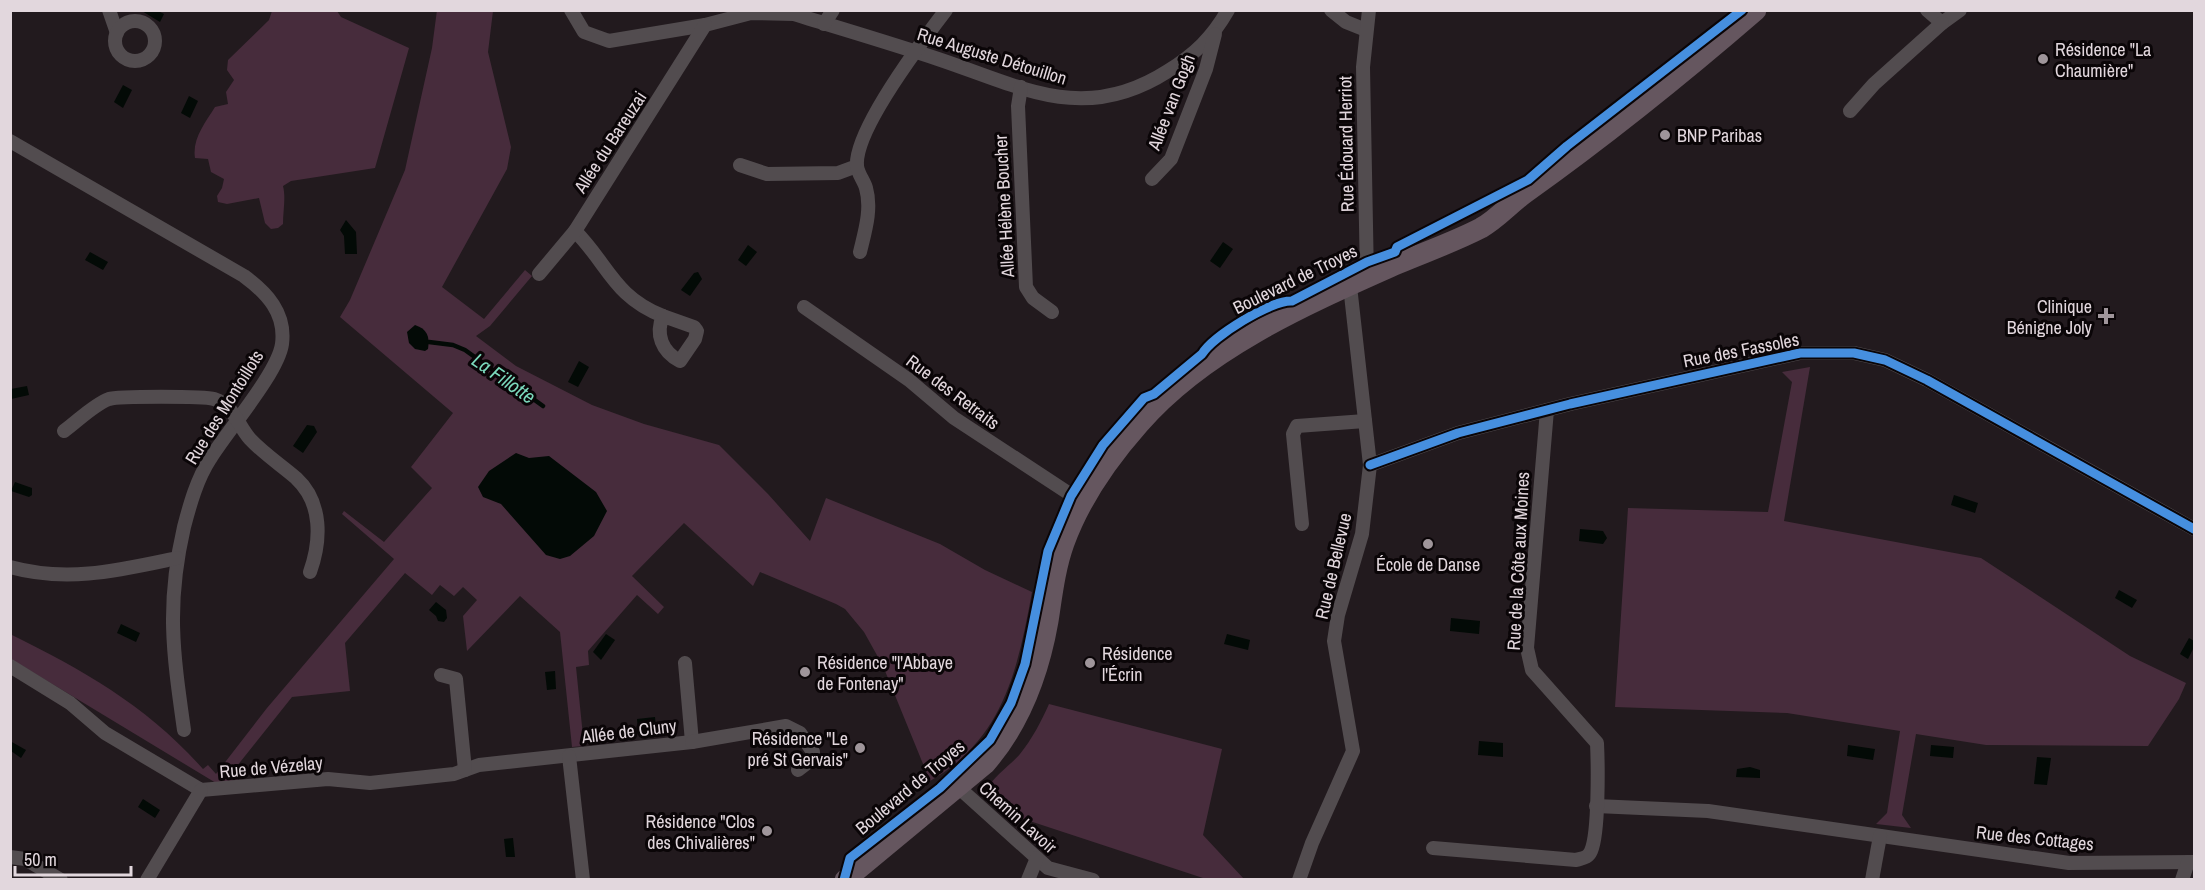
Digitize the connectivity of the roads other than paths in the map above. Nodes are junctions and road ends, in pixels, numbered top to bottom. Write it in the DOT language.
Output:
graph roads {
  1 [pos="110,10"];
  2 [pos="571,10"];
  3 [pos="833,10"];
  4 [pos="946,10"];
  5 [pos="1228,10"];
  6 [pos="1331,10"];
  7 [pos="1370,10"];
  8 [pos="1756,10"];
  9 [pos="1927,10"];
  10 [pos="1960,10"];
  11 [pos="750,12"];
  12 [pos="1942,23"];
  13 [pos="824,24"];
  14 [pos="705,25"];
  15 [pos="1366,30"];
  16 [pos="117,33"];
  17 [pos="1215,34"];
  18 [pos="914,51"];
  19 [pos="1021,87"];
  20 [pos="1850,111"];
  21 [pos="10,141"];
  22 [pos="740,165"];
  23 [pos="857,166"];
  24 [pos="1152,179"];
  25 [pos="575,231"];
  26 [pos="860,252"];
  27 [pos="539,274"];
  28 [pos="1359,282"];
  29 [pos="804,307"];
  30 [pos="1052,312"];
  31 [pos="663,316"];
  32 [pos="1547,410"];
  33 [pos="238,418"];
  34 [pos="1365,421"];
  35 [pos="64,431"];
  36 [pos="1370,465"];
  37 [pos="1082,502"];
  38 [pos="1302,524"];
  39 [pos="2194,529"];
  40 [pos="177,558"];
  41 [pos="10,567"];
  42 [pos="310,572"];
  43 [pos="686,663"];
  44 [pos="10,666"];
  45 [pos="441,675"];
  46 [pos="184,730"];
  47 [pos="692,742"];
  48 [pos="569,756"];
  49 [pos="465,770"];
  50 [pos="798,770"];
  51 [pos="957,786"];
  52 [pos="201,790"];
  53 [pos="1596,806"];
  54 [pos="1880,836"];
  55 [pos="1433,848"];
  56 [pos="10,857"];
  57 [pos="1037,858"];
  58 [pos="2191,862"];
  59 [pos="61,879"];
  60 [pos="147,879"];
  61 [pos="583,879"];
  62 [pos="844,879"];
  63 [pos="1028,879"];
  64 [pos="1093,879"];
  65 [pos="1299,879"];
  66 [pos="1872,879"];
  67 [pos="2182,879"];
  1 -- 16 [label="street"];
  2 -- 14 [label="street, Rue Auguste Détouillon"];
  3 -- 13 [label="street"];
  4 -- 18 [label="street"];
  5 -- 17 [label="street, Rue Auguste Détouillon"];
  6 -- 15 [label="street"];
  7 -- 15 [label="street, Rue Édouard Herriot"];
  8 -- 28 [label="main road, Boulevard de Troyes"];
  9 -- 12 [label="street"];
  10 -- 12 [label="street"];
  11 -- 13 [label="street, Rue Auguste Détouillon"];
  11 -- 14 [label="street, Rue Auguste Détouillon"];
  12 -- 20 [label="street"];
  13 -- 18 [label="street, Rue Auguste Détouillon"];
  14 -- 25 [label="street, Allée du Bareuzai"];
  15 -- 28 [label="street, Rue Édouard Herriot"];
  17 -- 19 [label="street, Rue Auguste Détouillon"];
  17 -- 24 [label="street, Allée van Gogh"];
  18 -- 19 [label="street, Rue Auguste Détouillon"];
  18 -- 23 [label="street"];
  19 -- 30 [label="street, Allée Hélène Boucher"];
  21 -- 33 [label="street, Rue des Montoillots"];
  22 -- 23 [label="street"];
  23 -- 26 [label="street"];
  25 -- 27 [label="street, Allée du Bareuzai"];
  25 -- 31 [label="street"];
  28 -- 34 [label="street, Rue de Bellevue"];
  28 -- 37 [label="main road, Boulevard de Troyes"];
  29 -- 37 [label="street, Rue des Retraits"];
  32 -- 36 [label="street, Rue des Fassoles"];
  32 -- 39 [label="street, Rue des Fassoles"];
  32 -- 53 [label="street, Rue de la Côte aux Moines"];
  33 -- 35 [label="street"];
  33 -- 40 [label="street, Rue des Montoillots"];
  33 -- 42 [label="street"];
  34 -- 36 [label="street, Rue de Bellevue"];
  34 -- 38 [label="street"];
  36 -- 65 [label="street, Rue de Bellevue"];
  37 -- 51 [label="main road, Boulevard de Troyes"];
  40 -- 41 [label="street"];
  40 -- 46 [label="street, Rue des Montoillots"];
  43 -- 47 [label="street, Allée de Cluny"];
  44 -- 52 [label="street, Rue de Vézelay"];
  45 -- 49 [label="street"];
  47 -- 48 [label="street, Allée de Cluny"];
  47 -- 50 [label="street, Allée de Cluny"];
  48 -- 49 [label="street, Rue de Vézelay"];
  48 -- 61 [label="street"];
  49 -- 52 [label="street, Rue de Vézelay"];
  51 -- 57 [label="street, Chemin Lavoir"];
  51 -- 62 [label="main road, Boulevard de Troyes"];
  52 -- 60 [label="street"];
  53 -- 54 [label="street, Rue des Cottages"];
  53 -- 55 [label="street, Rue de la Côte aux Moines"];
  54 -- 58 [label="street, Rue des Cottages"];
  54 -- 66 [label="street"];
  56 -- 59 [label="street"];
  57 -- 63 [label="street"];
  57 -- 64 [label="street, Chemin Lavoir"];
  58 -- 67 [label="street, Rue des Cottages"];
}
